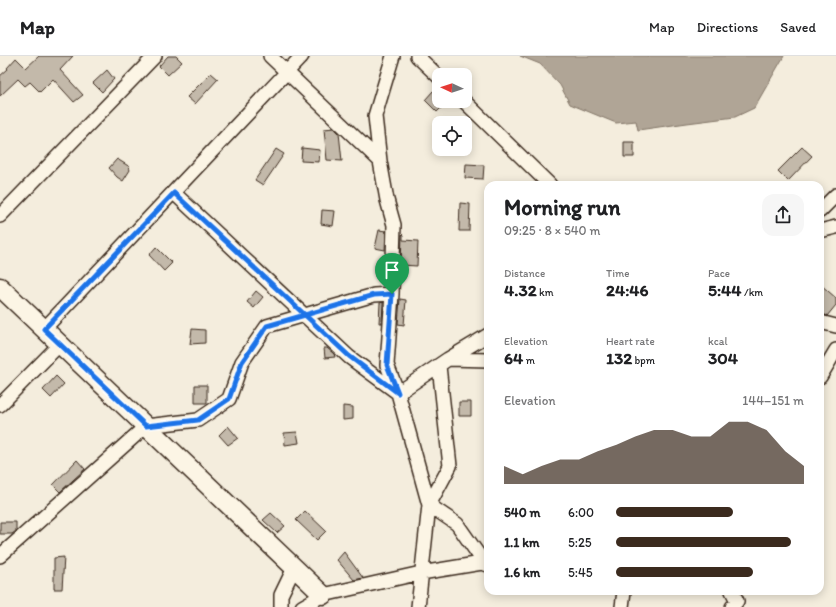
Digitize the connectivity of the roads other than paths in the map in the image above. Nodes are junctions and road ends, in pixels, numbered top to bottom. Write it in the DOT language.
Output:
graph roads {
  1 [pos="155,56"];
  2 [pos="270,56"];
  3 [pos="302,56"];
  4 [pos="393,56"];
  5 [pos="417,56"];
  6 [pos="432,70"];
  7 [pos="287,73"];
  8 [pos="471,108"];
  9 [pos="380,161"];
  10 [pos="546,181"];
  11 [pos="174,193"];
  12 [pos="836,195"];
  13 [pos="824,207"];
  14 [pos="0,216"];
  15 [pos="836,227"];
  16 [pos="824,230"];
  17 [pos="0,287"];
  18 [pos="392,294"];
  19 [pos="305,315"];
  20 [pos="824,323"];
  21 [pos="836,326"];
  22 [pos="44,329"];
  23 [pos="484,337"];
  24 [pos="60,344"];
  25 [pos="836,350"];
  26 [pos="484,360"];
  27 [pos="443,362"];
  28 [pos="824,370"];
  29 [pos="398,393"];
  30 [pos="0,405"];
  31 [pos="146,426"];
  32 [pos="429,505"];
  33 [pos="0,556"];
  34 [pos="484,560"];
  35 [pos="484,564"];
  36 [pos="294,568"];
  37 [pos="421,573"];
  38 [pos="323,595"];
  39 [pos="624,595"];
  40 [pos="734,595"];
  41 [pos="281,607"];
  42 [pos="302,607"];
  43 [pos="418,607"];
  44 [pos="622,607"];
  45 [pos="732,607"];
  1 -- 14 [label="street"];
  2 -- 7 [label="street"];
  3 -- 7 [label="street"];
  4 -- 9 [label="street"];
  5 -- 6 [label="street"];
  7 -- 9 [label="street"];
  7 -- 11 [label="street"];
  8 -- 10 [label="street"];
  9 -- 18 [label="street"];
  11 -- 19 [label="street"];
  11 -- 22 [label="street"];
  12 -- 13 [label="street"];
  15 -- 16 [label="street"];
  17 -- 22 [label="street"];
  18 -- 19 [label="street"];
  18 -- 29 [label="street"];
  19 -- 29 [label="street"];
  19 -- 31 [label="street"];
  20 -- 21 [label="street"];
  22 -- 24 [label="street"];
  23 -- 27 [label="street"];
  24 -- 30 [label="street"];
  24 -- 31 [label="street"];
  25 -- 28 [label="street"];
  26 -- 27 [label="street"];
  27 -- 29 [label="street"];
  27 -- 32 [label="street"];
  29 -- 32 [label="street"];
  31 -- 33 [label="street"];
  31 -- 36 [label="street"];
  32 -- 34 [label="street"];
  32 -- 37 [label="street"];
  35 -- 37 [label="street"];
  36 -- 38 [label="street"];
  36 -- 41 [label="street"];
  37 -- 38 [label="street"];
  37 -- 43 [label="street"];
  38 -- 42 [label="street"];
  39 -- 44 [label="street"];
  40 -- 45 [label="street"];
}
